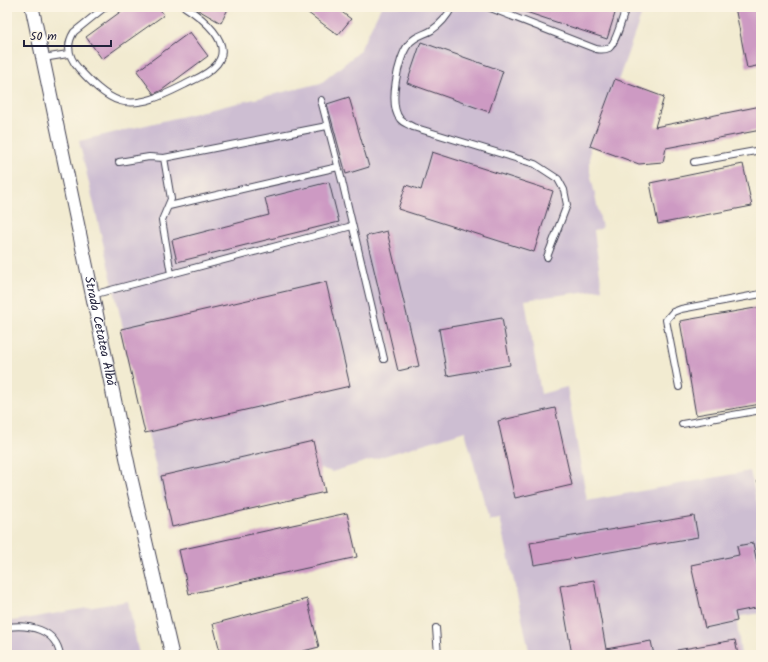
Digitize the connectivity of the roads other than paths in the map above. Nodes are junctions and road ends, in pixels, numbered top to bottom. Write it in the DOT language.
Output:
graph roads {
  1 [pos="32,7"];
  2 [pos="105,7"];
  3 [pos="185,7"];
  4 [pos="452,7"];
  5 [pos="488,7"];
  6 [pos="626,7"];
  7 [pos="68,54"];
  8 [pos="43,58"];
  9 [pos="320,100"];
  10 [pos="327,126"];
  11 [pos="761,150"];
  12 [pos="164,158"];
  13 [pos="119,162"];
  14 [pos="694,162"];
  15 [pos="338,166"];
  16 [pos="169,206"];
  17 [pos="352,226"];
  18 [pos="547,257"];
  19 [pos="171,274"];
  20 [pos="761,294"];
  21 [pos="92,295"];
  22 [pos="384,359"];
  23 [pos="679,387"];
  24 [pos="761,410"];
  25 [pos="682,424"];
  26 [pos="761,474"];
  27 [pos="761,480"];
  28 [pos="7,628"];
  29 [pos="436,628"];
  30 [pos="60,655"];
  31 [pos="172,655"];
  32 [pos="438,655"];
  1 -- 8 [label="street, Strada Cetatea Albă"];
  2 -- 7 [label="lane"];
  3 -- 7 [label="lane"];
  4 -- 18 [label="lane"];
  5 -- 6 [label="lane"];
  7 -- 8 [label="lane"];
  8 -- 21 [label="street, Strada Cetatea Albă"];
  9 -- 10 [label="lane"];
  10 -- 12 [label="lane"];
  10 -- 15 [label="lane"];
  11 -- 14 [label="lane"];
  12 -- 13 [label="lane"];
  12 -- 16 [label="lane"];
  15 -- 16 [label="lane"];
  15 -- 17 [label="lane"];
  16 -- 19 [label="lane"];
  17 -- 19 [label="lane"];
  17 -- 22 [label="lane"];
  19 -- 21 [label="lane"];
  20 -- 23 [label="lane"];
  21 -- 31 [label="street, Strada Cetatea Albă"];
  24 -- 25 [label="lane"];
  26 -- 27 [label="lane"];
  28 -- 30 [label="lane"];
  29 -- 32 [label="lane"];
}
